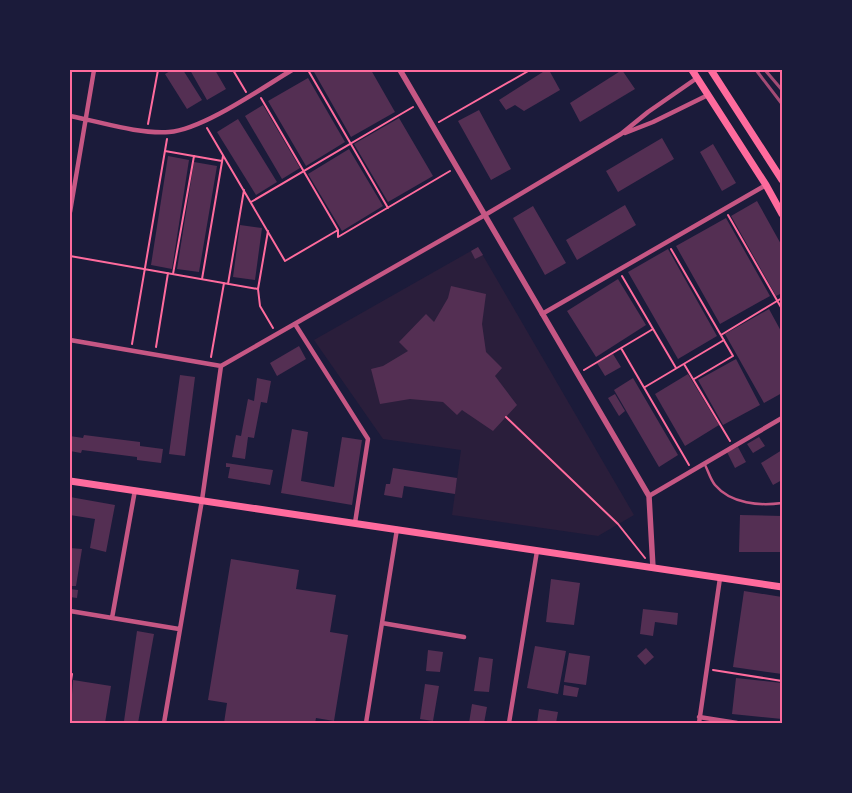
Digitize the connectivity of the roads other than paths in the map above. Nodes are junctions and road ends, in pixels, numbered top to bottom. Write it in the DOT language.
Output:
graph roads {
  1 [pos="94,70"];
  2 [pos="292,70"];
  3 [pos="400,70"];
  4 [pos="692,70"];
  5 [pos="711,70"];
  6 [pos="697,78"];
  7 [pos="708,95"];
  8 [pos="70,116"];
  9 [pos="86,119"];
  10 [pos="621,134"];
  11 [pos="782,180"];
  12 [pos="766,185"];
  13 [pos="70,212"];
  14 [pos="782,214"];
  15 [pos="484,216"];
  16 [pos="542,314"];
  17 [pos="295,324"];
  18 [pos="70,340"];
  19 [pos="221,366"];
  20 [pos="782,418"];
  21 [pos="704,463"];
  22 [pos="70,481"];
  23 [pos="136,490"];
  24 [pos="649,496"];
  25 [pos="202,500"];
  26 [pos="782,503"];
  27 [pos="356,523"];
  28 [pos="397,530"];
  29 [pos="537,551"];
  30 [pos="653,568"];
  31 [pos="720,578"];
  32 [pos="782,588"];
  33 [pos="70,611"];
  34 [pos="112,618"];
  35 [pos="382,623"];
  36 [pos="179,629"];
  37 [pos="464,637"];
  38 [pos="699,717"];
  39 [pos="164,723"];
  40 [pos="366,723"];
  41 [pos="509,723"];
  42 [pos="698,723"];
  43 [pos="737,723"];
  1 -- 9 [label="street"];
  2 -- 9 [label="street"];
  3 -- 15 [label="street"];
  4 -- 6 [label="main road"];
  5 -- 11 [label="main road"];
  6 -- 7 [label="main road"];
  6 -- 10 [label="street"];
  7 -- 10 [label="street"];
  7 -- 12 [label="main road"];
  8 -- 9 [label="street"];
  9 -- 13 [label="street"];
  10 -- 15 [label="street"];
  12 -- 14 [label="main road"];
  12 -- 16 [label="street"];
  15 -- 16 [label="street"];
  15 -- 17 [label="street"];
  16 -- 24 [label="street"];
  17 -- 19 [label="street"];
  17 -- 27 [label="street"];
  18 -- 19 [label="street"];
  19 -- 25 [label="street"];
  20 -- 21 [label="street"];
  21 -- 24 [label="street"];
  21 -- 26 [label="lane"];
  22 -- 23 [label="main road"];
  23 -- 25 [label="main road"];
  23 -- 34 [label="street"];
  24 -- 30 [label="street"];
  25 -- 27 [label="main road"];
  25 -- 36 [label="street"];
  27 -- 28 [label="main road"];
  28 -- 29 [label="main road"];
  28 -- 35 [label="street"];
  29 -- 30 [label="main road"];
  29 -- 41 [label="street"];
  30 -- 31 [label="main road"];
  31 -- 32 [label="main road"];
  31 -- 38 [label="street"];
  33 -- 34 [label="street"];
  34 -- 36 [label="street"];
  35 -- 37 [label="street"];
  35 -- 40 [label="street"];
  36 -- 39 [label="street"];
  38 -- 42 [label="street"];
  38 -- 43 [label="street"];
}
